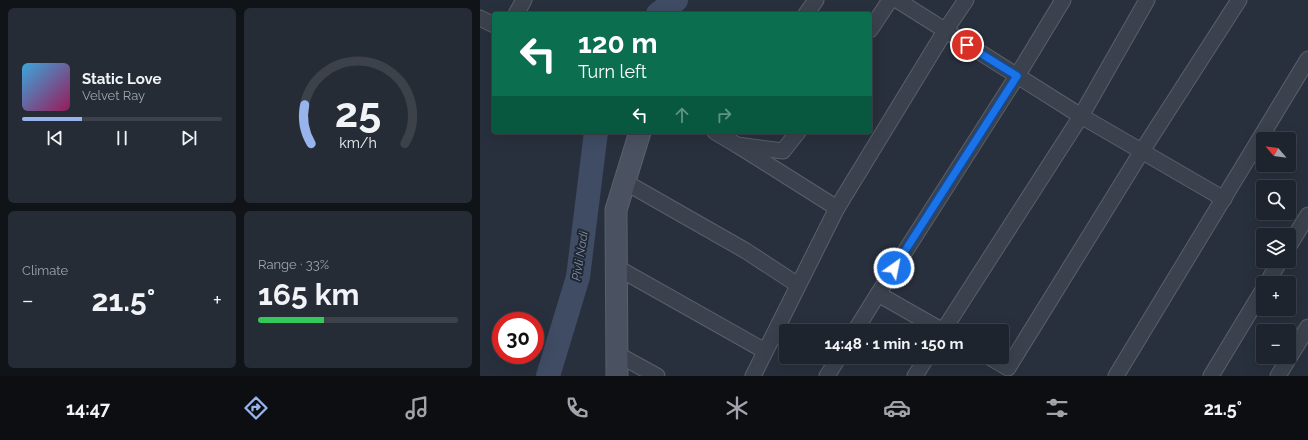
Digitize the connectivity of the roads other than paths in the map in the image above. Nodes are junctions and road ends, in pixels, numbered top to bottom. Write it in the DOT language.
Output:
graph roads {
  1 [pos="524,0"];
  2 [pos="816,0"];
  3 [pos="890,0"];
  4 [pos="897,0"];
  5 [pos="966,0"];
  6 [pos="1063,0"];
  7 [pos="1147,0"];
  8 [pos="1239,0"];
  9 [pos="517,12"];
  10 [pos="807,12"];
  11 [pos="872,27"];
  12 [pos="945,31"];
  13 [pos="1308,59"];
  14 [pos="1017,76"];
  15 [pos="1081,116"];
  16 [pos="639,134"];
  17 [pos="719,134"];
  18 [pos="796,134"];
  19 [pos="732,139"];
  20 [pos="1142,151"];
  21 [pos="625,182"];
  22 [pos="1224,198"];
  23 [pos="837,208"];
  24 [pos="1308,215"];
  25 [pos="1296,235"];
  26 [pos="616,267"];
  27 [pos="798,285"];
  28 [pos="878,294"];
  29 [pos="1256,302"];
  30 [pos="859,324"];
  31 [pos="931,324"];
  32 [pos="947,324"];
  33 [pos="1308,327"];
  34 [pos="765,351"];
  35 [pos="617,354"];
  36 [pos="835,364"];
  37 [pos="923,364"];
  38 [pos="998,364"];
  39 [pos="1010,373"];
  40 [pos="617,376"];
  41 [pos="657,376"];
  42 [pos="752,376"];
  43 [pos="827,376"];
  44 [pos="915,376"];
  45 [pos="1116,376"];
  46 [pos="1211,376"];
  47 [pos="1278,376"];
  1 -- 9 [label="street"];
  2 -- 10 [label="street"];
  3 -- 11 [label="street"];
  4 -- 12 [label="street"];
  5 -- 12 [label="street"];
  6 -- 14 [label="street"];
  7 -- 15 [label="street"];
  8 -- 20 [label="street"];
  12 -- 14 [label="street"];
  12 -- 23 [label="street"];
  13 -- 22 [label="street"];
  14 -- 15 [label="street"];
  14 -- 28 [label="street"];
  15 -- 20 [label="street"];
  15 -- 32 [label="street"];
  16 -- 21 [label="street"];
  17 -- 19 [label="street"];
  18 -- 19 [label="street"];
  19 -- 23 [label="street"];
  20 -- 22 [label="street"];
  20 -- 39 [label="street"];
  21 -- 26 [label="street"];
  21 -- 27 [label="street"];
  22 -- 45 [label="street"];
  23 -- 27 [label="street"];
  24 -- 25 [label="street"];
  26 -- 34 [label="street"];
  26 -- 35 [label="street"];
  27 -- 34 [label="street"];
  28 -- 30 [label="street"];
  28 -- 31 [label="street"];
  29 -- 46 [label="street"];
  33 -- 47 [label="street"];
  34 -- 42 [label="street"];
  35 -- 40 [label="street"];
  35 -- 41 [label="street"];
  36 -- 43 [label="street"];
  37 -- 44 [label="street"];
  38 -- 39 [label="street"];
}
